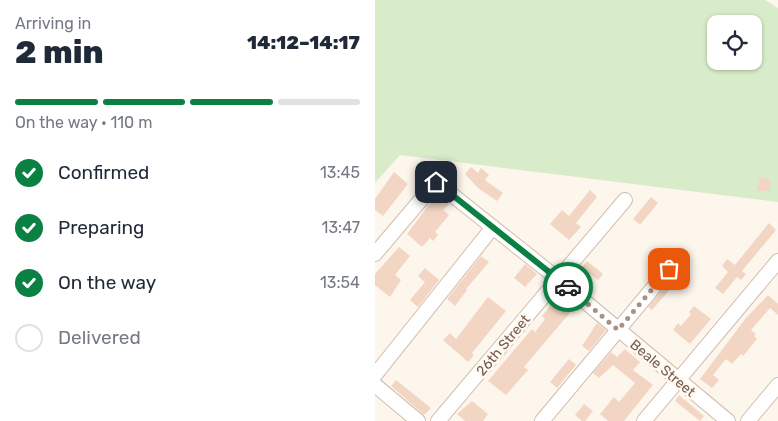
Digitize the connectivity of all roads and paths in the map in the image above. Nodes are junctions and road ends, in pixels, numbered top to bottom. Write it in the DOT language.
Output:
graph roads {
  1 [pos="625,200"];
  2 [pos="493,226"];
  3 [pos="375,254"];
  4 [pos="778,261"];
  5 [pos="669,269"];
  6 [pos="558,279"];
  7 [pos="618,330"];
  8 [pos="375,375"];
  9 [pos="678,380"];
  10 [pos="375,385"];
  11 [pos="778,385"];
  12 [pos="418,421"];
  13 [pos="439,421"];
  14 [pos="542,421"];
  15 [pos="644,421"];
  16 [pos="728,421"];
  17 [pos="748,421"];
  1 -- 6 [label="street, 26th Street"];
  2 -- 3 [label="street, Beale Street"];
  2 -- 6 [label="street, Beale Street"];
  2 -- 8 [label="street"];
  4 -- 9 [label="street"];
  5 -- 7 [label="street"];
  6 -- 7 [label="street, Beale Street"];
  6 -- 13 [label="street, 26th Street"];
  7 -- 9 [label="street, Beale Street"];
  7 -- 14 [label="street"];
  9 -- 15 [label="street"];
  9 -- 16 [label="street, Beale Street"];
  10 -- 12 [label="street"];
  11 -- 17 [label="street"];
}
